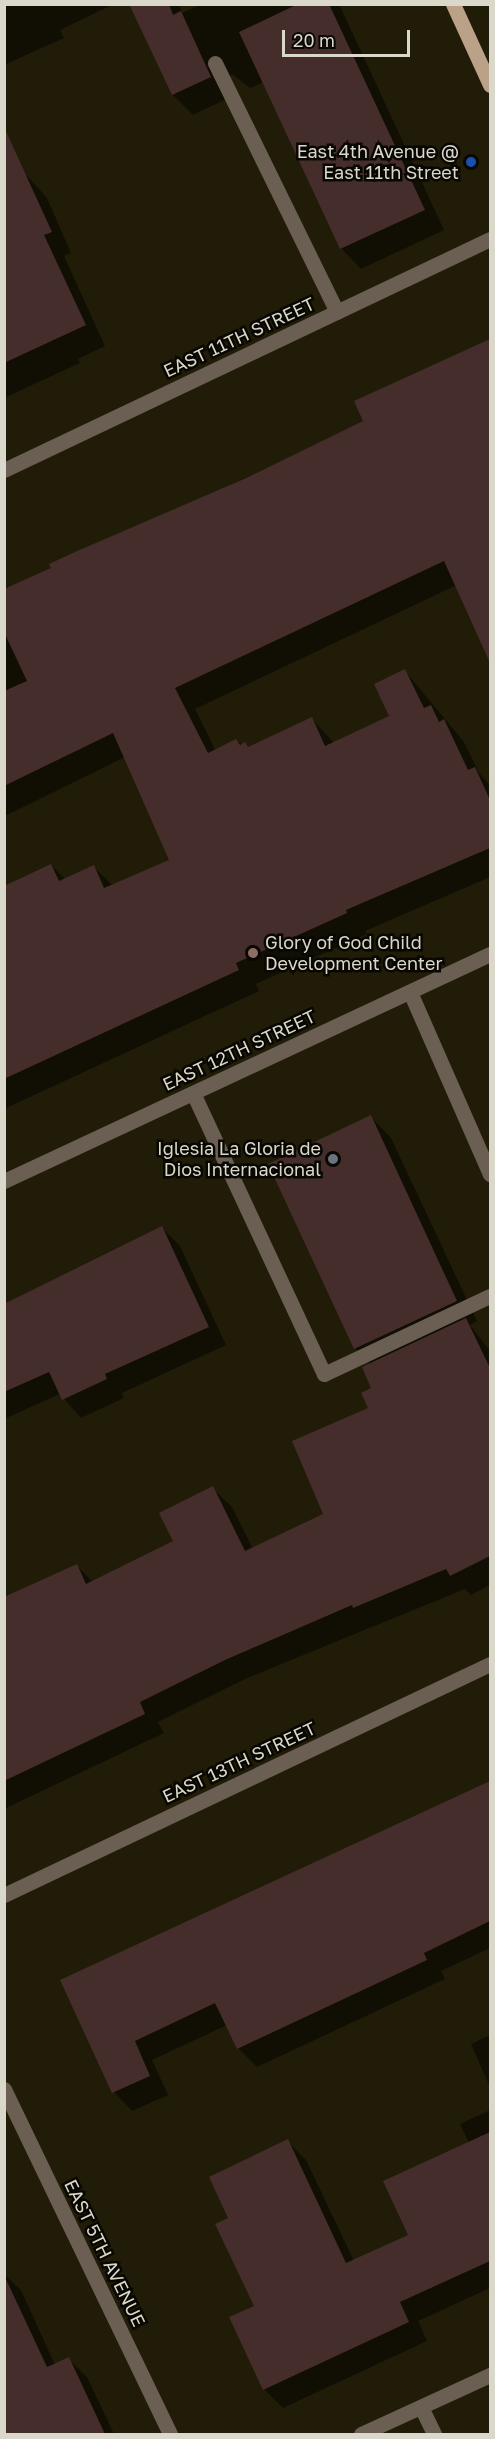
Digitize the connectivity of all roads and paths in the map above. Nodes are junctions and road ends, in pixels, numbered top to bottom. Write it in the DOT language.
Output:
graph roads {
  1 [pos="453,4"];
  2 [pos="215,63"];
  3 [pos="490,85"];
  4 [pos="490,239"];
  5 [pos="337,312"];
  6 [pos="4,470"];
  7 [pos="490,954"];
  8 [pos="410,992"];
  9 [pos="193,1093"];
  10 [pos="490,1174"];
  11 [pos="4,1181"];
  12 [pos="490,1296"];
  13 [pos="490,1664"];
  14 [pos="4,1895"];
  15 [pos="4,2089"];
  16 [pos="490,2375"];
  17 [pos="422,2407"];
  18 [pos="170,2434"];
  19 [pos="361,2434"];
  20 [pos="434,2434"];
  1 -- 3 [label="main road"];
  2 -- 5 [label="street"];
  4 -- 5 [label="street, EAST 11TH STREET"];
  5 -- 6 [label="street, EAST 11TH STREET"];
  7 -- 8 [label="street, EAST 12TH STREET"];
  8 -- 9 [label="street, EAST 12TH STREET"];
  8 -- 10 [label="street"];
  9 -- 11 [label="street, EAST 12TH STREET"];
  9 -- 12 [label="street"];
  13 -- 14 [label="street, EAST 13TH STREET"];
  15 -- 18 [label="street, EAST 5TH AVENUE"];
  16 -- 17 [label="street"];
  17 -- 19 [label="street"];
  17 -- 20 [label="street"];
}
